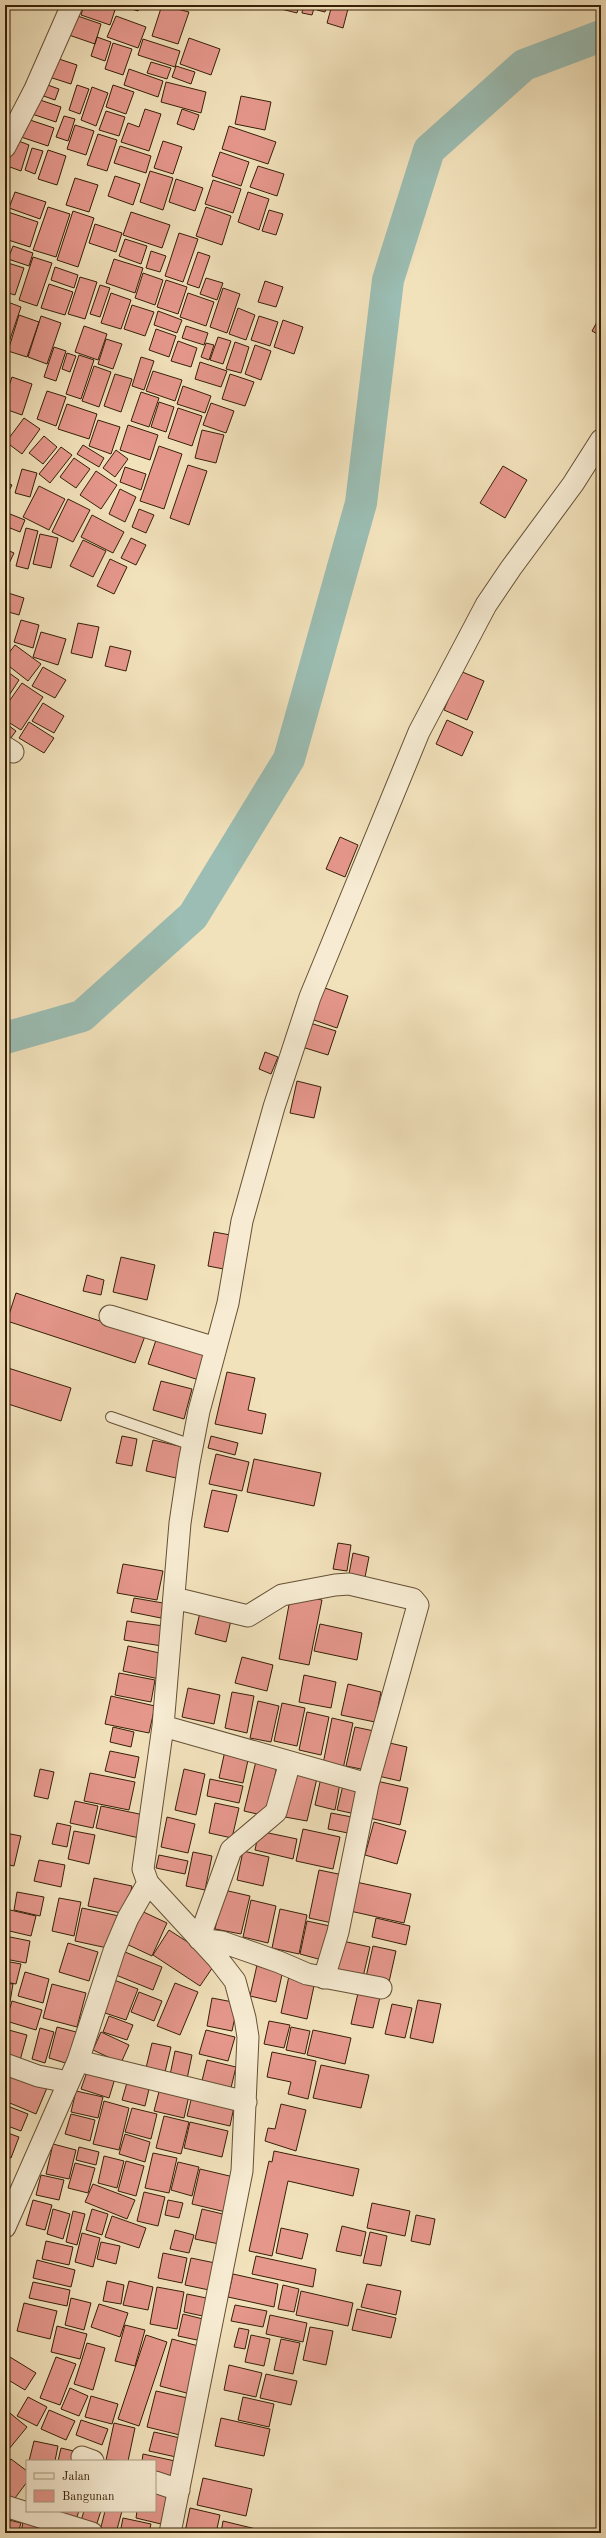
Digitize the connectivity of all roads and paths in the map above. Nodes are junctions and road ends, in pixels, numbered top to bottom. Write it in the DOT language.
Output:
graph roads {
  1 [pos="72,5"];
  2 [pos="5,147"];
  3 [pos="601,440"];
  4 [pos="110,1316"];
  5 [pos="216,1348"];
  6 [pos="110,1417"];
  7 [pos="192,1445"];
  8 [pos="174,1598"];
  9 [pos="163,1726"];
  10 [pos="290,1762"];
  11 [pos="368,1784"];
  12 [pos="148,1883"];
  13 [pos="199,1939"];
  14 [pos="324,1978"];
  15 [pos="381,1988"];
  16 [pos="78,2061"];
  17 [pos="5,2064"];
  18 [pos="68,2082"];
  19 [pos="246,2102"];
  20 [pos="5,2227"];
  21 [pos="156,2482"];
  22 [pos="179,2490"];
  23 [pos="5,2506"];
  24 [pos="92,2533"];
  25 [pos="170,2533"];
  1 -- 2 [label="street"];
  3 -- 5 [label="street"];
  4 -- 5 [label="street"];
  5 -- 7 [label="street"];
  6 -- 7 [label="lane"];
  7 -- 8 [label="street"];
  8 -- 9 [label="street"];
  8 -- 11 [label="street"];
  9 -- 10 [label="street"];
  9 -- 12 [label="street"];
  10 -- 11 [label="street"];
  10 -- 13 [label="street"];
  11 -- 14 [label="street"];
  12 -- 13 [label="street"];
  12 -- 16 [label="street"];
  13 -- 14 [label="street"];
  13 -- 19 [label="street"];
  14 -- 15 [label="street"];
  16 -- 18 [label="street"];
  16 -- 19 [label="street"];
  17 -- 18 [label="street"];
  18 -- 20 [label="street"];
  19 -- 22 [label="street"];
  21 -- 22 [label="street"];
  22 -- 25 [label="street"];
  23 -- 24 [label="street"];
}
